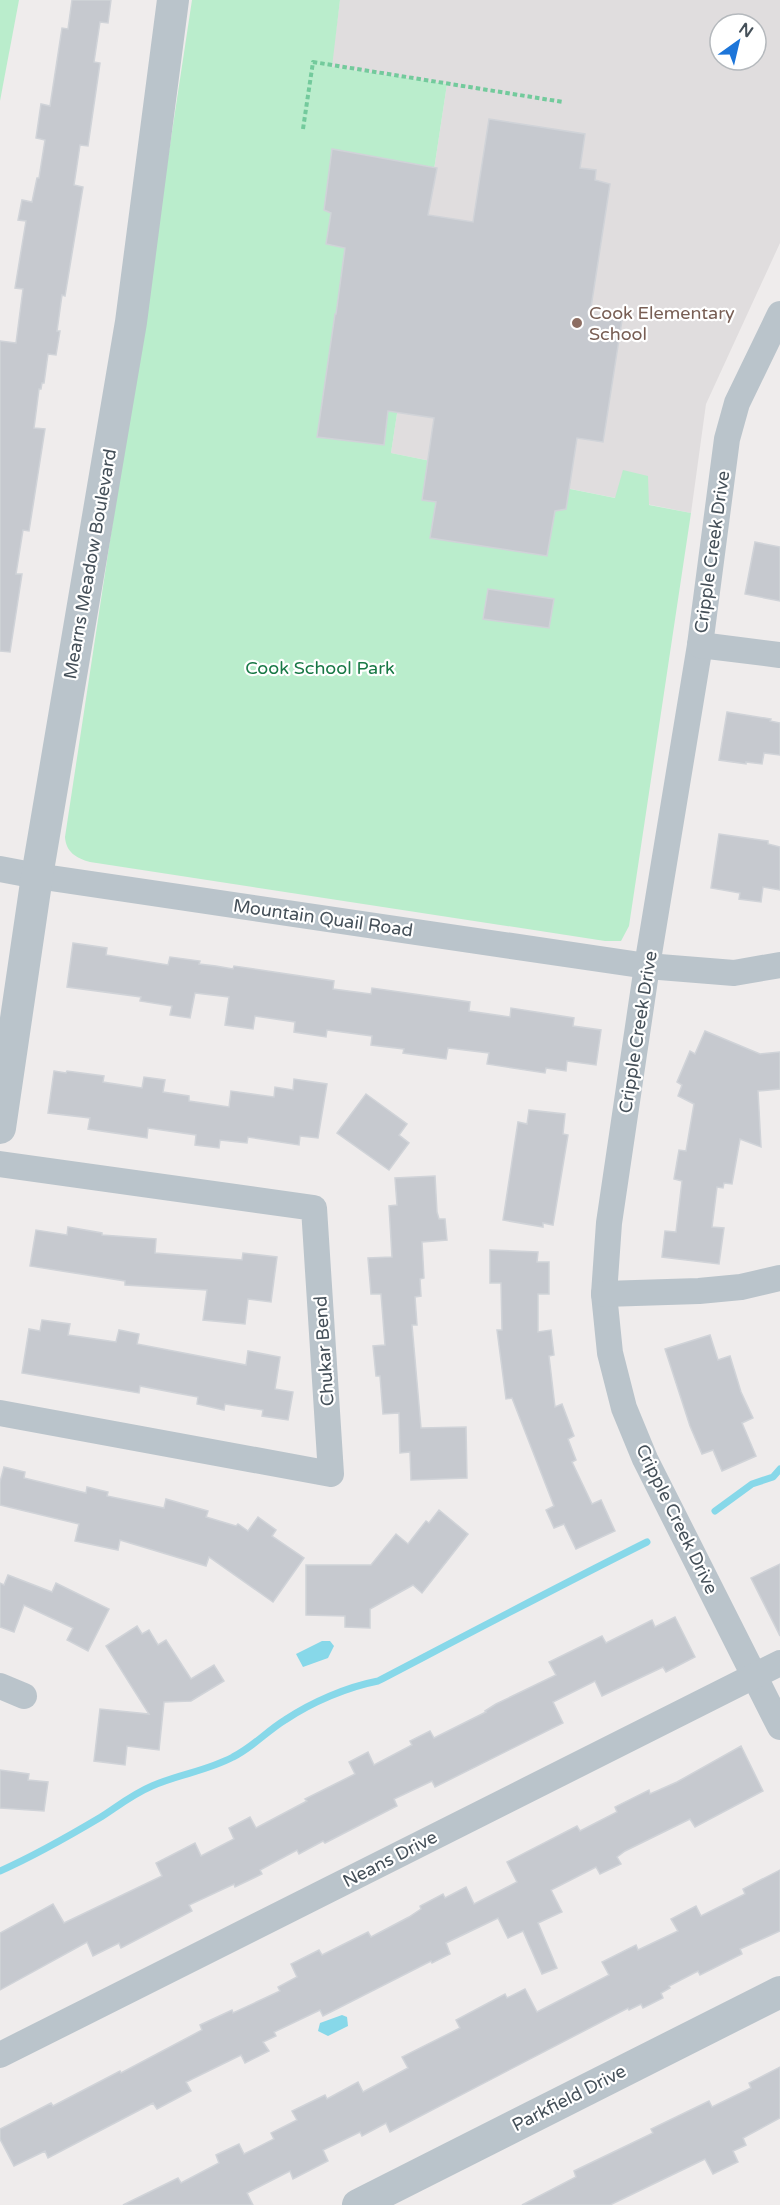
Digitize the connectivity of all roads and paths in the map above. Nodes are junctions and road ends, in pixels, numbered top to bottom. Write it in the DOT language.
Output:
graph roads {
  1 [pos="173,0"];
  2 [pos="563,102"];
  3 [pos="303,129"];
  4 [pos="780,314"];
  5 [pos="700,645"];
  6 [pos="780,655"];
  7 [pos="0,869"];
  8 [pos="37,876"];
  9 [pos="780,965"];
  10 [pos="647,966"];
  11 [pos="0,1128"];
  12 [pos="0,1164"];
  13 [pos="780,1278"];
  14 [pos="604,1294"];
  15 [pos="0,1413"];
  16 [pos="780,1663"];
  17 [pos="755,1676"];
  18 [pos="0,1686"];
  19 [pos="24,1696"];
  20 [pos="780,1727"];
  21 [pos="780,1992"];
  22 [pos="0,2055"];
  23 [pos="358,2205"];
  1 -- 8 [label="street, Mearns Meadow Boulevard"];
  2 -- 3 [label="path"];
  4 -- 5 [label="street, Cripple Creek Drive"];
  5 -- 6 [label="street"];
  5 -- 10 [label="street, Cripple Creek Drive"];
  7 -- 8 [label="street, Mountain Quail Road"];
  8 -- 10 [label="street, Mountain Quail Road"];
  8 -- 11 [label="street, Mearns Meadow Boulevard"];
  9 -- 10 [label="street, Mountain Quail Road"];
  10 -- 14 [label="street, Cripple Creek Drive"];
  12 -- 15 [label="street, Chukar Bend"];
  13 -- 14 [label="street"];
  14 -- 17 [label="street, Cripple Creek Drive"];
  16 -- 17 [label="street, Neans Drive"];
  17 -- 20 [label="street, Cripple Creek Drive"];
  17 -- 22 [label="street, Neans Drive"];
  18 -- 19 [label="street"];
  21 -- 23 [label="street, Parkfield Drive"];
}
